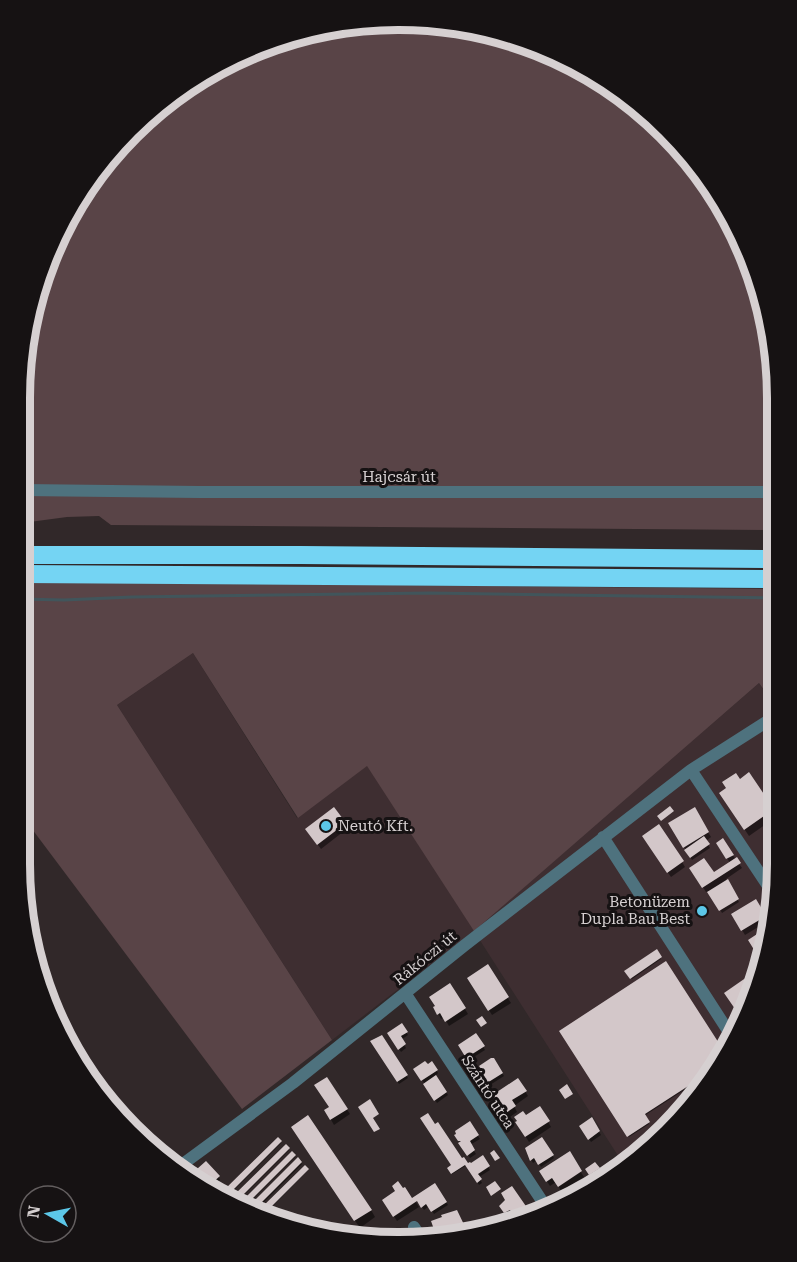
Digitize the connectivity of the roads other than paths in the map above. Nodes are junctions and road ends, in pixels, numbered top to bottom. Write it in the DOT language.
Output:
graph roads {
  1 [pos="30,490"];
  2 [pos="767,492"];
  3 [pos="30,555"];
  4 [pos="767,559"];
  5 [pos="30,574"];
  6 [pos="767,579"];
  7 [pos="767,723"];
  8 [pos="691,770"];
  9 [pos="603,837"];
  10 [pos="766,883"];
  11 [pos="405,993"];
  12 [pos="727,1030"];
  13 [pos="184,1163"];
  14 [pos="543,1203"];
  15 [pos="414,1227"];
  16 [pos="417,1231"];
  1 -- 2 [label="street, Hajcsár út"];
  3 -- 4 [label="highway"];
  5 -- 6 [label="highway"];
  7 -- 8 [label="street, Rákóczi út"];
  8 -- 9 [label="street, Rákóczi út"];
  8 -- 10 [label="street"];
  9 -- 11 [label="street, Rákóczi út"];
  9 -- 12 [label="street"];
  11 -- 13 [label="street, Rákóczi út"];
  11 -- 14 [label="street, Szántó utca"];
  15 -- 16 [label="street"];
}
